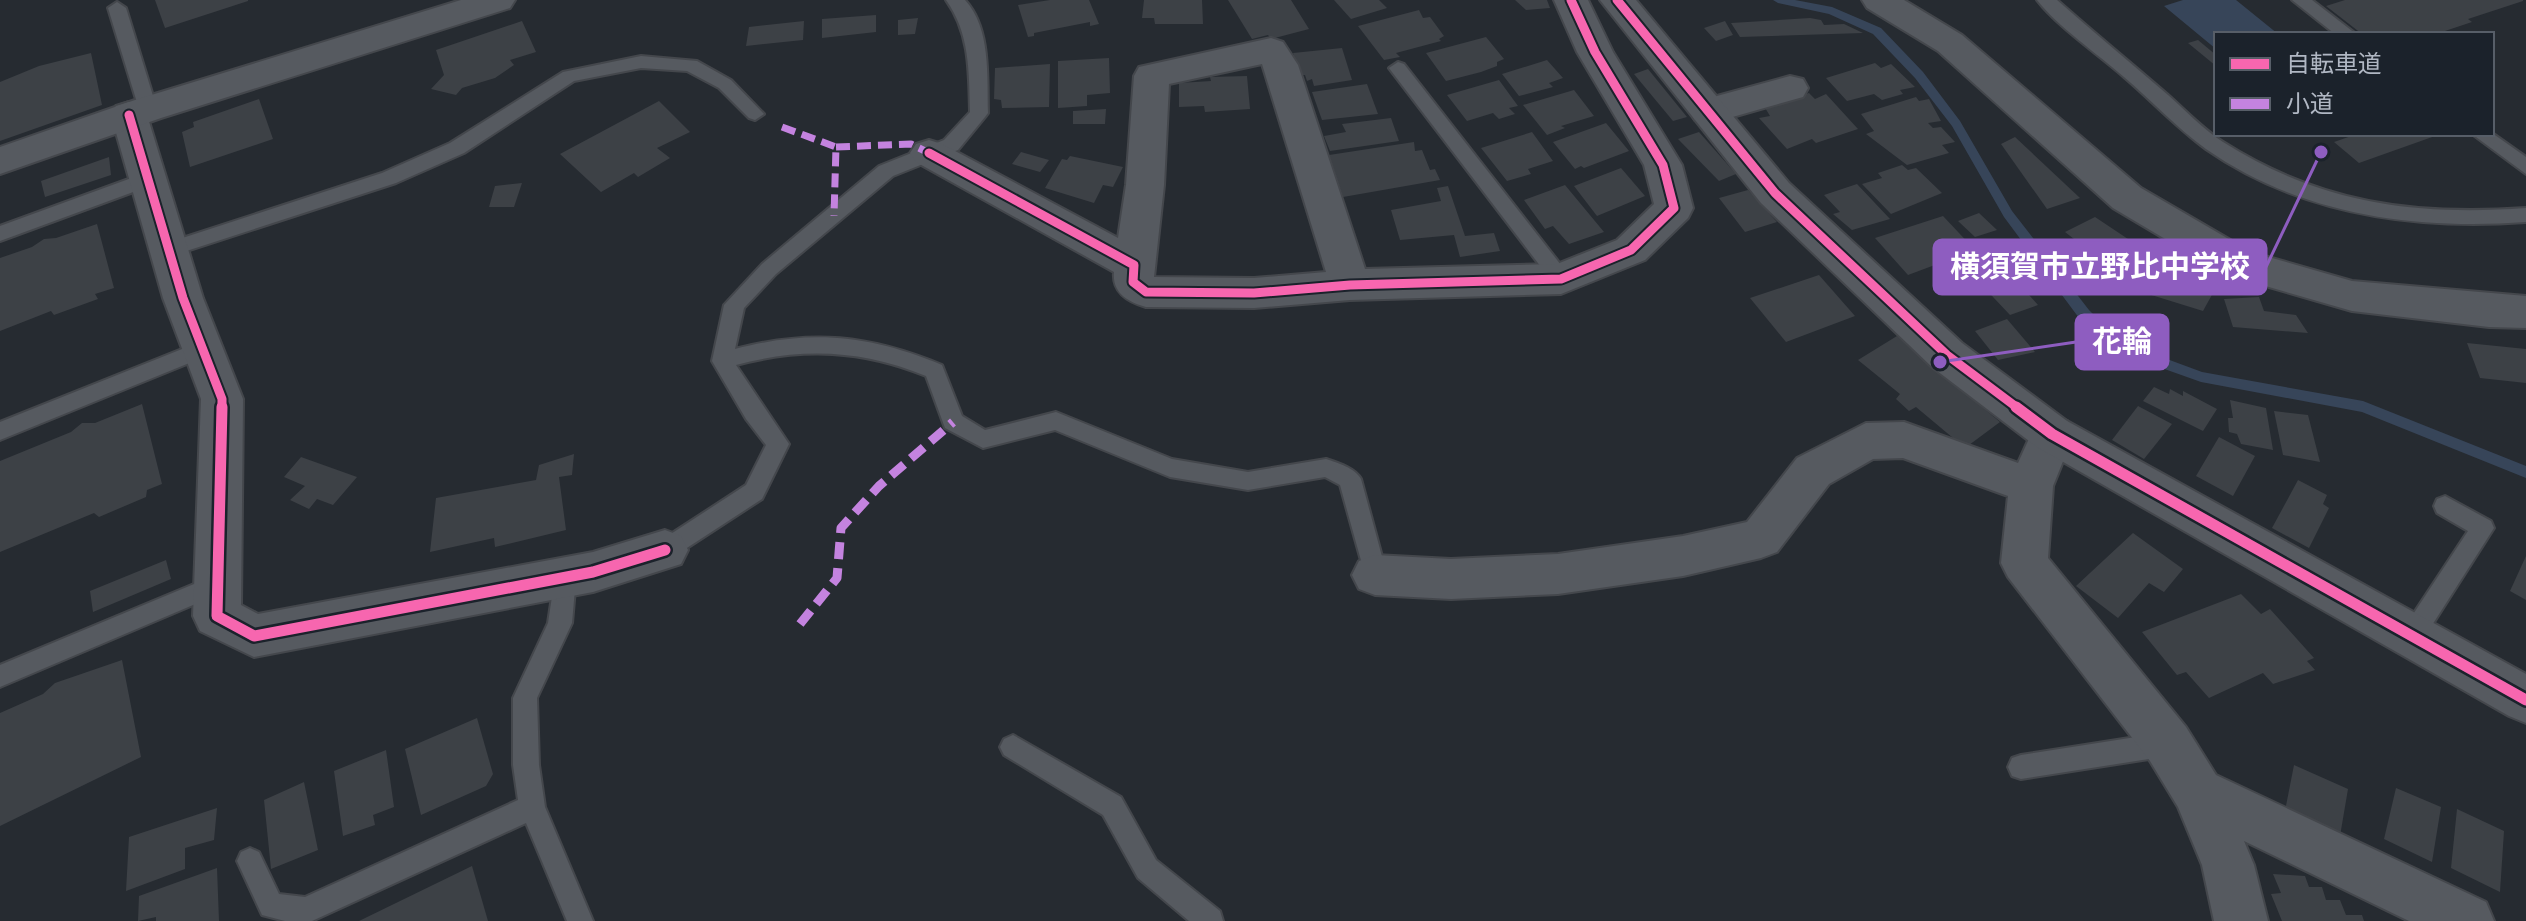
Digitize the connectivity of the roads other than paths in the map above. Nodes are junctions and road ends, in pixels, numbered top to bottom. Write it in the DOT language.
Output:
graph roads {
  1 [pos="498,0"];
  2 [pos="955,0"];
  3 [pos="1571,0"];
  4 [pos="1617,0"];
  5 [pos="1879,0"];
  6 [pos="2046,0"];
  7 [pos="2301,0"];
  8 [pos="117,8"];
  9 [pos="2344,32"];
  10 [pos="1398,68"];
  11 [pos="1790,88"];
  12 [pos="1708,111"];
  13 [pos="138,112"];
  14 [pos="755,114"];
  15 [pos="2484,136"];
  16 [pos="929,153"];
  17 [pos="0,161"];
  18 [pos="2526,167"];
  19 [pos="148,179"];
  20 [pos="2526,215"];
  21 [pos="0,234"];
  22 [pos="168,250"];
  23 [pos="1134,265"];
  24 [pos="1561,279"];
  25 [pos="1350,285"];
  26 [pos="2526,312"];
  27 [pos="202,349"];
  28 [pos="722,361"];
  29 [pos="0,431"];
  30 [pos="2052,434"];
  31 [pos="2031,486"];
  32 [pos="2445,506"];
  33 [pos="665,550"];
  34 [pos="1375,575"];
  35 [pos="564,577"];
  36 [pos="218,584"];
  37 [pos="2412,636"];
  38 [pos="0,676"];
  39 [pos="2526,700"];
  40 [pos="2168,744"];
  41 [pos="1013,747"];
  42 [pos="2021,767"];
  43 [pos="2198,792"];
  44 [pos="532,807"];
  45 [pos="250,861"];
  46 [pos="580,921"];
  47 [pos="1210,921"];
  48 [pos="2241,921"];
  49 [pos="2467,921"];
  1 -- 13 [label="street"];
  2 -- 16 [label="lane"];
  3 -- 24 [label="street"];
  4 -- 12 [label="street"];
  5 -- 26 [label="street"];
  6 -- 20 [label="lane"];
  7 -- 9 [label="lane"];
  8 -- 13 [label="lane"];
  10 -- 24 [label="lane"];
  11 -- 12 [label="street"];
  12 -- 30 [label="street"];
  13 -- 17 [label="street"];
  13 -- 19 [label="street"];
  14 -- 22 [label="lane"];
  15 -- 18 [label="lane"];
  16 -- 23 [label="street"];
  16 -- 28 [label="lane"];
  19 -- 21 [label="lane"];
  19 -- 22 [label="street"];
  22 -- 27 [label="street"];
  23 -- 25 [label="street"];
  23 -- 25 [label="street"];
  24 -- 25 [label="street"];
  27 -- 29 [label="lane"];
  27 -- 36 [label="street"];
  28 -- 33 [label="lane"];
  28 -- 34 [label="lane"];
  30 -- 31 [label="street"];
  30 -- 37 [label="street"];
  31 -- 34 [label="street"];
  31 -- 40 [label="street"];
  32 -- 37 [label="lane"];
  33 -- 35 [label="street"];
  35 -- 36 [label="street"];
  35 -- 44 [label="lane"];
  36 -- 38 [label="lane"];
  37 -- 39 [label="street"];
  40 -- 42 [label="lane"];
  40 -- 43 [label="street"];
  41 -- 47 [label="lane"];
  43 -- 48 [label="street"];
  43 -- 49 [label="street"];
  44 -- 45 [label="lane"];
  44 -- 46 [label="lane"];
}
